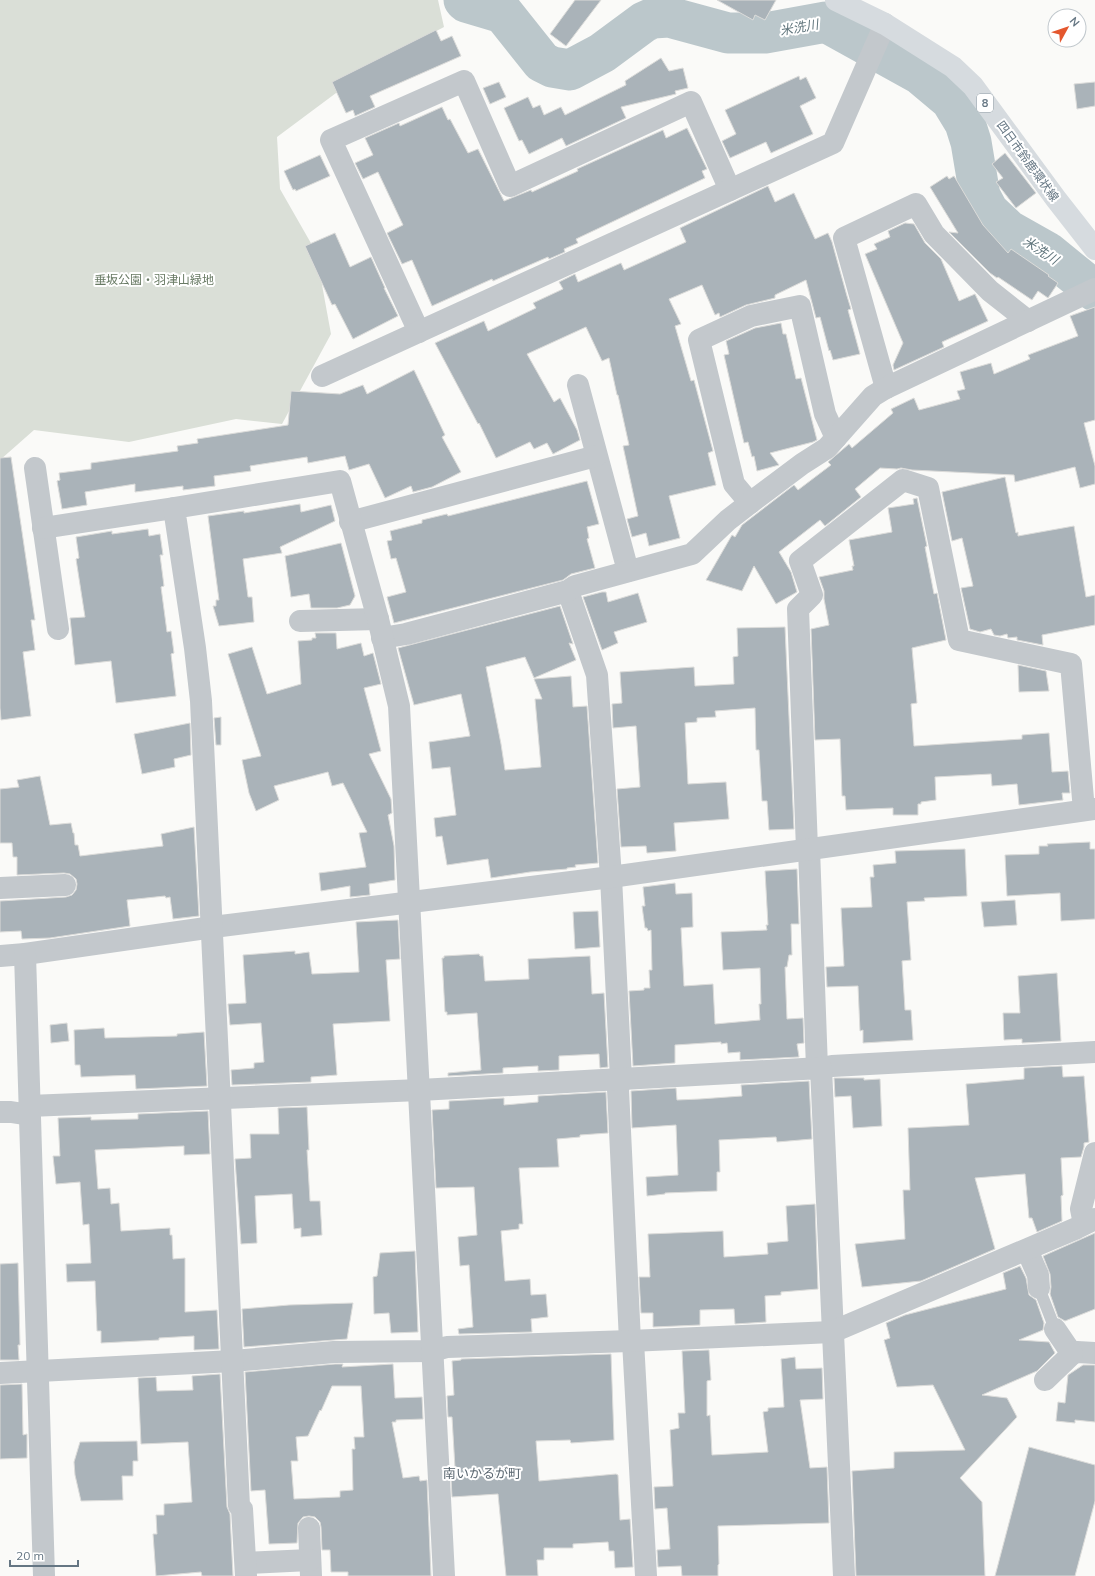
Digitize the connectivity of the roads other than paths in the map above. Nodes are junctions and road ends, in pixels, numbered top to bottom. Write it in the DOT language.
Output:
graph roads {
  1 [pos="836,0"];
  2 [pos="883,27"];
  3 [pos="730,190"];
  4 [pos="1095,249"];
  5 [pos="1095,289"];
  6 [pos="1028,321"];
  7 [pos="419,332"];
  8 [pos="322,376"];
  9 [pos="578,385"];
  10 [pos="886,388"];
  11 [pos="836,438"];
  12 [pos="596,456"];
  13 [pos="35,468"];
  14 [pos="750,503"];
  15 [pos="174,508"];
  16 [pos="350,522"];
  17 [pos="43,528"];
  18 [pos="628,571"];
  19 [pos="568,591"];
  20 [pos="300,621"];
  21 [pos="380,628"];
  22 [pos="58,629"];
  23 [pos="1090,810"];
  24 [pos="808,849"];
  25 [pos="611,877"];
  26 [pos="65,885"];
  27 [pos="0,888"];
  28 [pos="409,902"];
  29 [pos="213,927"];
  30 [pos="25,954"];
  31 [pos="0,956"];
  32 [pos="1095,1052"];
  33 [pos="819,1068"];
  34 [pos="621,1079"];
  35 [pos="420,1090"];
  36 [pos="221,1098"];
  37 [pos="29,1111"];
  38 [pos="0,1112"];
  39 [pos="1095,1153"];
  40 [pos="1090,1221"];
  41 [pos="1027,1250"];
  42 [pos="1038,1288"];
  43 [pos="1055,1329"];
  44 [pos="832,1332"];
  45 [pos="632,1341"];
  46 [pos="433,1351"];
  47 [pos="1095,1353"];
  48 [pos="1072,1354"];
  49 [pos="233,1361"];
  50 [pos="39,1371"];
  51 [pos="0,1373"];
  52 [pos="1045,1380"];
  53 [pos="309,1528"];
  54 [pos="311,1568"];
  55 [pos="246,1570"];
  56 [pos="44,1576"];
  57 [pos="444,1576"];
  58 [pos="646,1576"];
  59 [pos="844,1576"];
  1 -- 2 [label="main road, 四日市鈴鹿環状線 / 8"];
  2 -- 3 [label="street"];
  2 -- 4 [label="main road, 四日市鈴鹿環状線 / 8"];
  3 -- 7 [label="street"];
  3 -- 7 [label="street"];
  5 -- 6 [label="street"];
  6 -- 10 [label="street"];
  6 -- 10 [label="street"];
  7 -- 8 [label="street"];
  9 -- 12 [label="street"];
  10 -- 11 [label="street"];
  11 -- 14 [label="street"];
  11 -- 14 [label="street"];
  12 -- 16 [label="street"];
  12 -- 18 [label="street"];
  13 -- 17 [label="street"];
  14 -- 18 [label="street"];
  15 -- 16 [label="street"];
  15 -- 17 [label="street"];
  15 -- 29 [label="street"];
  16 -- 21 [label="street"];
  17 -- 22 [label="street"];
  18 -- 19 [label="street"];
  19 -- 21 [label="street"];
  19 -- 25 [label="street"];
  20 -- 21 [label="street"];
  21 -- 28 [label="street"];
  23 -- 24 [label="street"];
  23 -- 24 [label="street"];
  24 -- 25 [label="street"];
  24 -- 33 [label="street"];
  25 -- 28 [label="street"];
  25 -- 34 [label="street"];
  26 -- 27 [label="street"];
  28 -- 29 [label="street"];
  28 -- 35 [label="street"];
  29 -- 30 [label="street"];
  29 -- 36 [label="street"];
  30 -- 31 [label="street"];
  30 -- 37 [label="street"];
  32 -- 33 [label="street"];
  33 -- 34 [label="street"];
  33 -- 44 [label="street"];
  34 -- 35 [label="street"];
  34 -- 45 [label="street"];
  35 -- 36 [label="street"];
  35 -- 46 [label="street"];
  36 -- 37 [label="street"];
  36 -- 49 [label="street"];
  37 -- 38 [label="street"];
  37 -- 50 [label="street"];
  39 -- 40 [label="street"];
  40 -- 41 [label="street"];
  41 -- 42 [label="street"];
  41 -- 44 [label="street"];
  42 -- 43 [label="lane"];
  43 -- 48 [label="street"];
  44 -- 45 [label="street"];
  44 -- 59 [label="street"];
  45 -- 46 [label="street"];
  45 -- 58 [label="street"];
  46 -- 49 [label="street"];
  46 -- 57 [label="street"];
  47 -- 48 [label="street"];
  48 -- 52 [label="street"];
  49 -- 50 [label="street"];
  49 -- 55 [label="street"];
  50 -- 51 [label="street"];
  50 -- 56 [label="street"];
  53 -- 54 [label="street"];
  54 -- 55 [label="street"];
}
